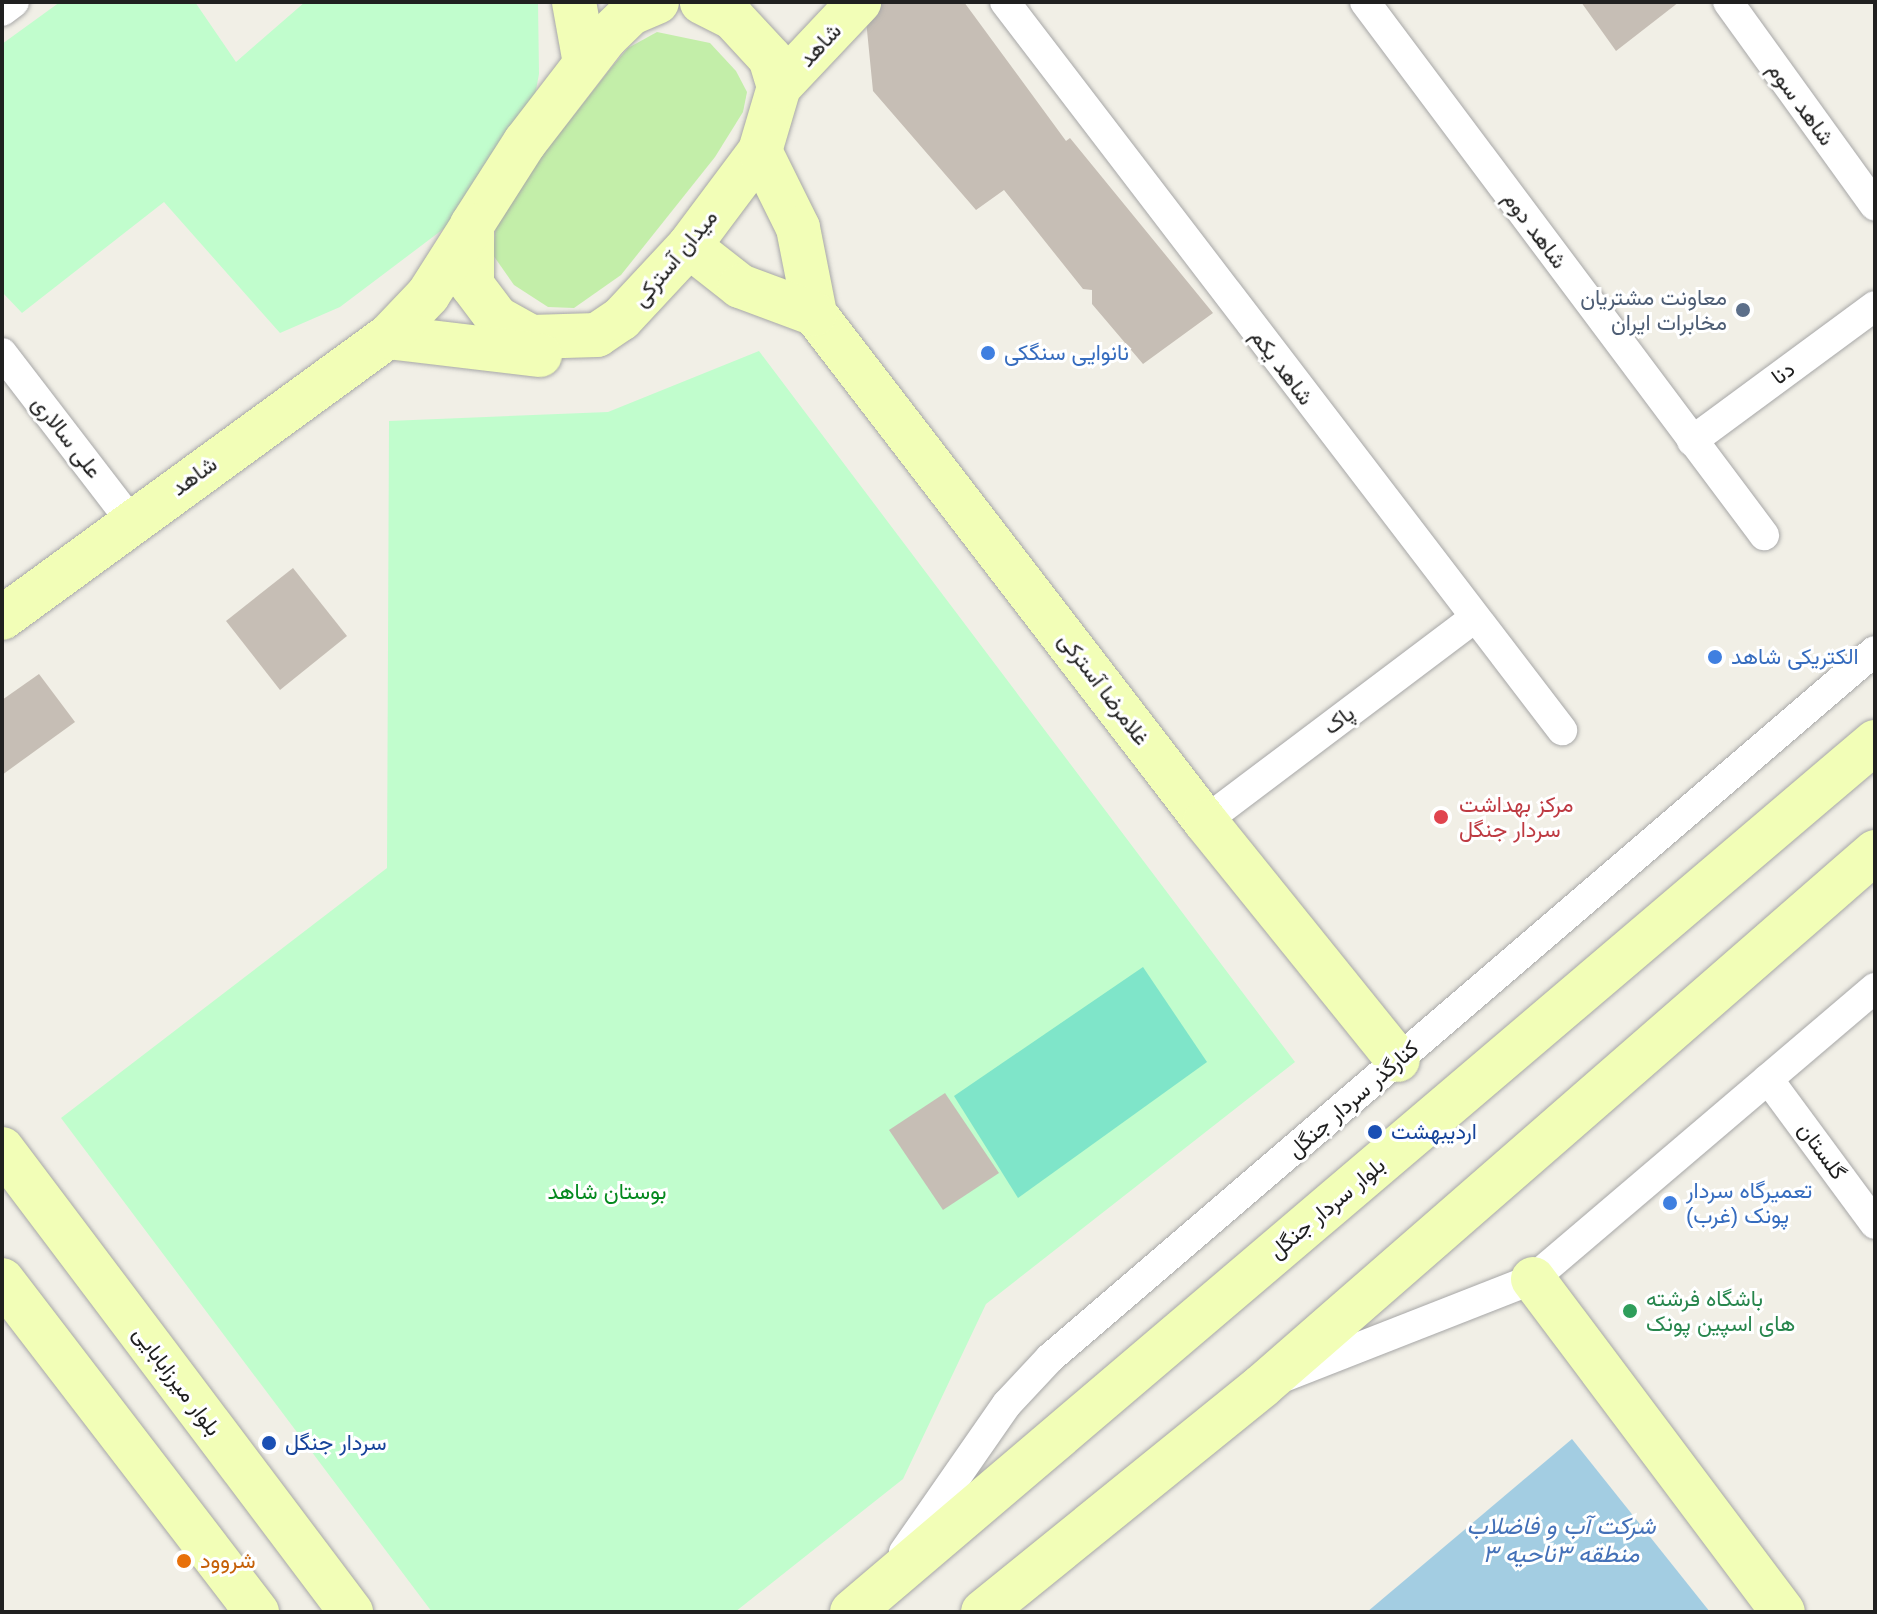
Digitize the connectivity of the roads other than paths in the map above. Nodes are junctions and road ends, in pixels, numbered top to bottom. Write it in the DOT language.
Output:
graph roads {
  1 [pos="14,2"];
  2 [pos="574,2"];
  3 [pos="657,2"];
  4 [pos="702,2"];
  5 [pos="859,2"];
  6 [pos="1005,2"];
  7 [pos="1365,2"];
  8 [pos="1728,2"];
  9 [pos="2,11"];
  10 [pos="585,63"];
  11 [pos="779,87"];
  12 [pos="760,151"];
  13 [pos="1875,206"];
  14 [pos="472,225"];
  15 [pos="689,246"];
  16 [pos="1875,306"];
  17 [pos="815,314"];
  18 [pos="597,335"];
  19 [pos="388,337"];
  20 [pos="2,353"];
  21 [pos="1692,441"];
  22 [pos="131,521"];
  23 [pos="1764,535"];
  24 [pos="2,618"];
  25 [pos="1473,619"];
  26 [pos="1875,651"];
  27 [pos="1562,730"];
  28 [pos="1875,742"];
  29 [pos="1205,821"];
  30 [pos="1875,852"];
  31 [pos="1875,988"];
  32 [pos="1398,1060"];
  33 [pos="1768,1079"];
  34 [pos="2,1149"];
  35 [pos="1875,1224"];
  36 [pos="1533,1279"];
  37 [pos="2,1280"];
  38 [pos="1262,1386"];
  39 [pos="864,1601"];
  40 [pos="257,1612"];
  41 [pos="351,1612"];
  42 [pos="983,1612"];
  43 [pos="1783,1612"];
  1 -- 9 [label="street"];
  2 -- 10 [label="street"];
  3 -- 10 [label="street"];
  4 -- 11 [label="street"];
  5 -- 11 [label="street, شاهد"];
  6 -- 25 [label="street, شاهد یکم"];
  7 -- 21 [label="street, شاهد دوم"];
  8 -- 13 [label="street, شاهد سوم"];
  10 -- 14 [label="street"];
  11 -- 12 [label="street, میدان آسترکی"];
  12 -- 15 [label="street, میدان آسترکی"];
  12 -- 17 [label="street"];
  14 -- 18 [label="street"];
  14 -- 19 [label="street, شاهد"];
  15 -- 17 [label="street"];
  15 -- 18 [label="street, میدان آسترکی"];
  16 -- 21 [label="street, دنا"];
  17 -- 29 [label="street, غلامرضا آسترکی"];
  18 -- 19 [label="street"];
  19 -- 22 [label="street, شاهد"];
  20 -- 22 [label="street, علی سالاری"];
  21 -- 23 [label="street, شاهد دوم"];
  22 -- 24 [label="street, شاهد"];
  25 -- 27 [label="street, شاهد یکم"];
  25 -- 29 [label="street, پاک"];
  26 -- 32 [label="street, کنارگذر سردار جنگل"];
  28 -- 39 [label="street, بلوار سردار جنگل"];
  29 -- 32 [label="street, غلامرضا آسترکی"];
  30 -- 38 [label="street"];
  31 -- 33 [label="street"];
  32 -- 39 [label="street, کنارگذر سردار جنگل"];
  33 -- 35 [label="street, گلستان"];
  33 -- 36 [label="street"];
  34 -- 41 [label="street, بلوار میرزابابایی"];
  36 -- 38 [label="street"];
  36 -- 43 [label="street"];
  37 -- 40 [label="street"];
  38 -- 42 [label="street"];
}
